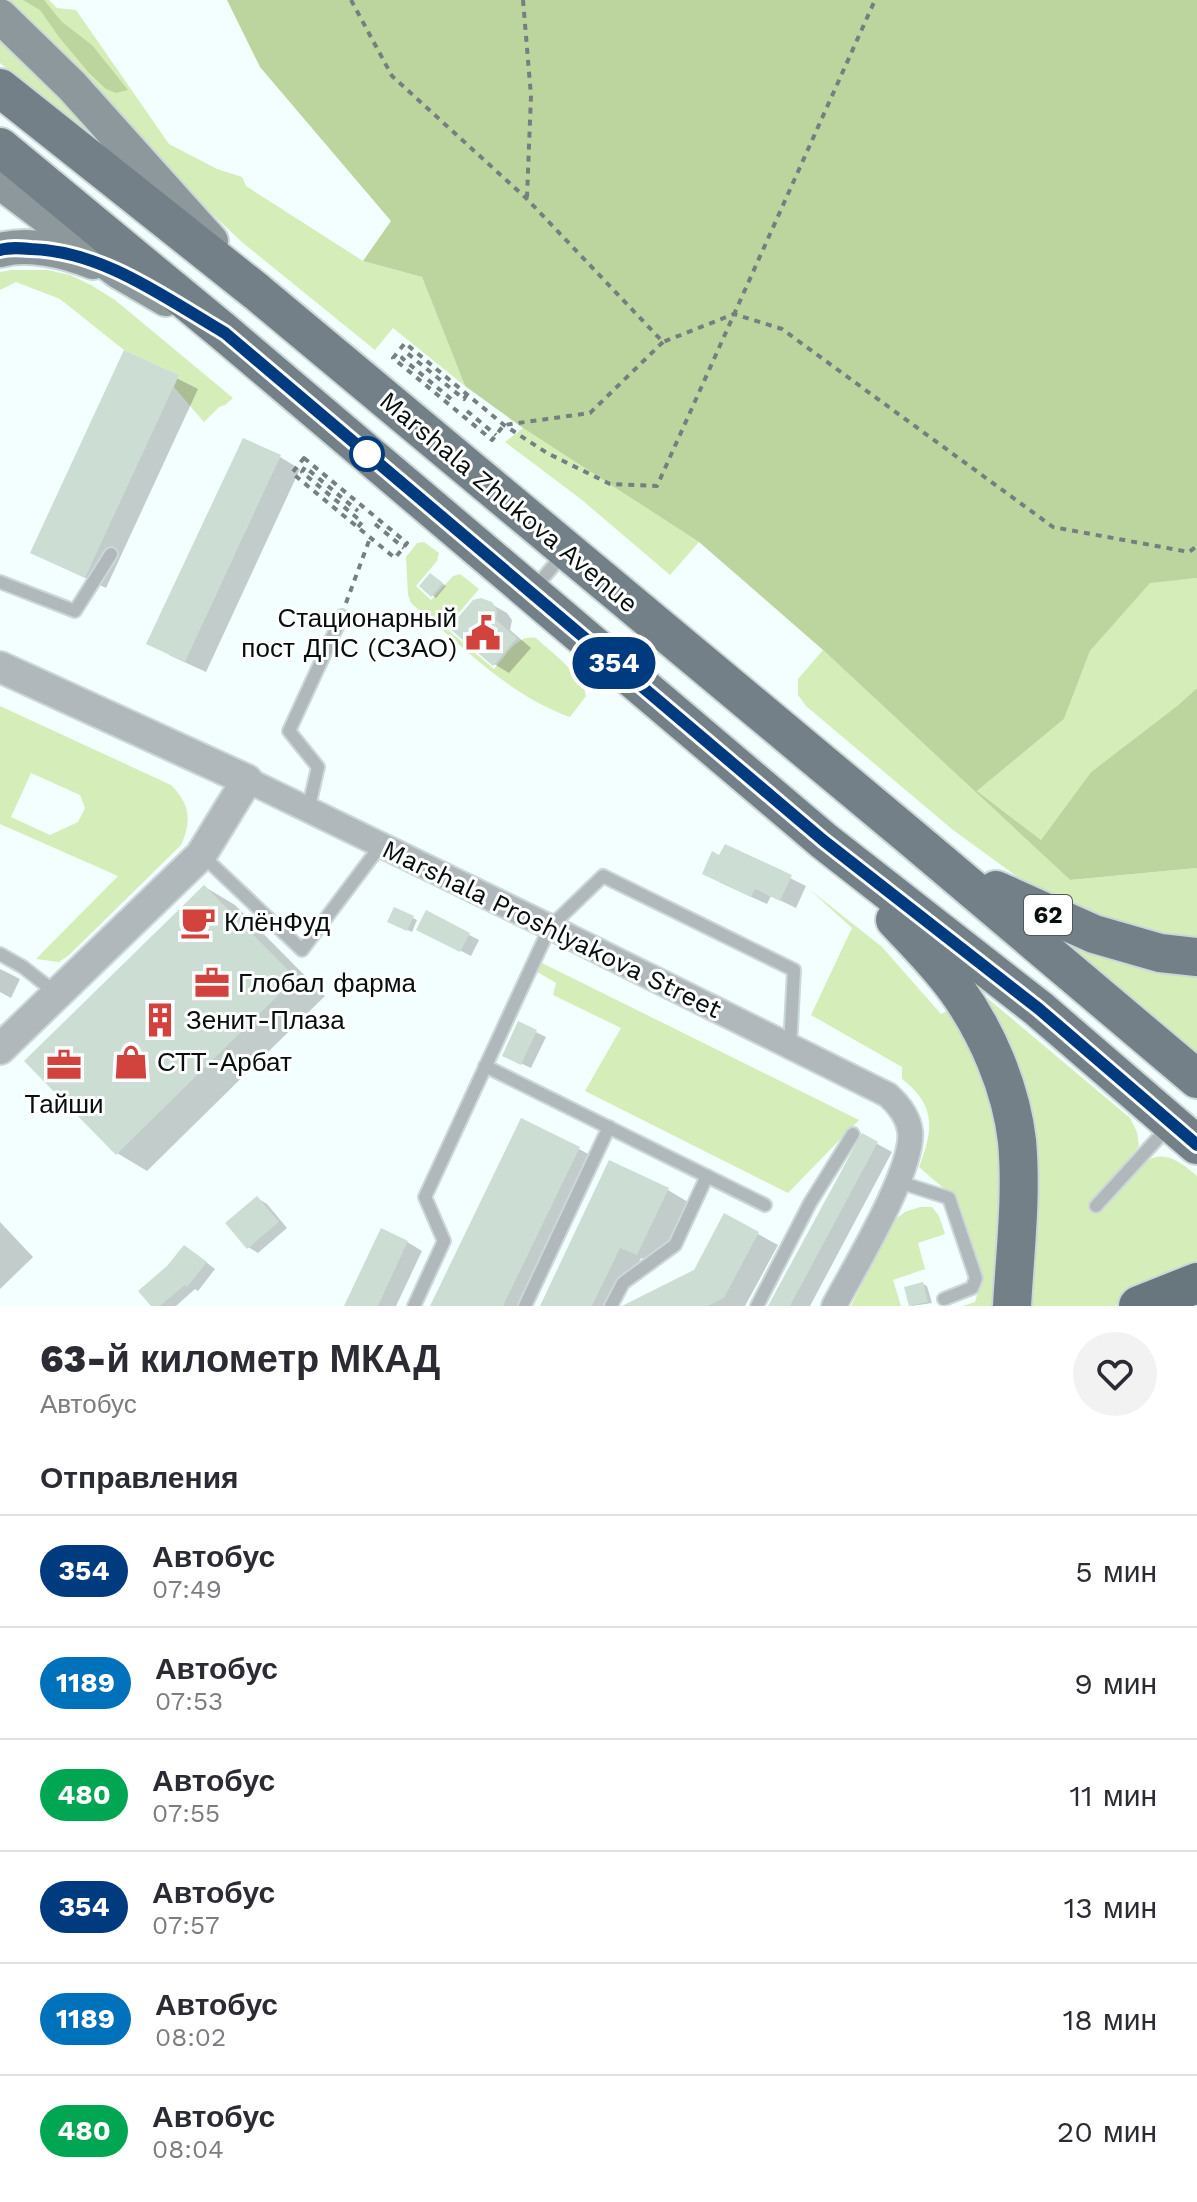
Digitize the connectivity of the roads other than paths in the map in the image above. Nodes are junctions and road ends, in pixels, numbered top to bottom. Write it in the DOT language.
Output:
graph roads {
  1 [pos="0,16"];
  2 [pos="0,88"];
  3 [pos="0,147"];
  4 [pos="0,182"];
  5 [pos="0,250"];
  6 [pos="118,271"];
  7 [pos="257,292"];
  8 [pos="225,333"];
  9 [pos="567,550"];
  10 [pos="111,554"];
  11 [pos="0,582"];
  12 [pos="531,592"];
  13 [pos="342,616"];
  14 [pos="0,667"];
  15 [pos="247,780"];
  16 [pos="308,810"];
  17 [pos="913,839"];
  18 [pos="824,841"];
  19 [pos="381,845"];
  20 [pos="201,855"];
  21 [pos="550,927"];
  22 [pos="0,954"];
  23 [pos="1197,957"];
  24 [pos="58,995"];
  25 [pos="790,1047"];
  26 [pos="0,1049"];
  27 [pos="485,1066"];
  28 [pos="1197,1079"];
  29 [pos="609,1127"];
  30 [pos="853,1134"];
  31 [pos="1185,1134"];
  32 [pos="707,1176"];
  33 [pos="899,1182"];
  34 [pos="765,1205"];
  35 [pos="1096,1206"];
  36 [pos="1197,1283"];
  37 [pos="944,1299"];
  38 [pos="414,1306"];
  39 [pos="525,1306"];
  40 [pos="611,1306"];
  41 [pos="757,1306"];
  42 [pos="834,1306"];
  43 [pos="1012,1306"];
  44 [pos="1139,1306"];
  1 -- 7 [label="main road"];
  2 -- 7 [label="main road, Marshala Zhukova Avenue"];
  3 -- 8 [label="main road, Marshala Zhukova Avenue"];
  4 -- 6 [label="main road"];
  5 -- 6 [label="main road"];
  6 -- 8 [label="main road"];
  7 -- 9 [label="main road, Marshala Zhukova Avenue"];
  8 -- 12 [label="main road, Marshala Zhukova Avenue"];
  9 -- 12 [label="lane"];
  9 -- 17 [label="main road, Marshala Zhukova Avenue"];
  10 -- 11 [label="lane"];
  12 -- 18 [label="main road, Marshala Zhukova Avenue"];
  13 -- 16 [label="lane"];
  14 -- 15 [label="street, Marshala Proshlyakova Street"];
  15 -- 16 [label="street, Marshala Proshlyakova Street"];
  15 -- 20 [label="street"];
  16 -- 19 [label="street, Marshala Proshlyakova Street"];
  17 -- 23 [label="main road, 62"];
  17 -- 28 [label="main road, Marshala Zhukova Avenue"];
  18 -- 31 [label="main road, Marshala Zhukova Avenue"];
  18 -- 43 [label="main road"];
  19 -- 20 [label="lane"];
  19 -- 21 [label="street, Marshala Proshlyakova Street"];
  20 -- 24 [label="street"];
  21 -- 25 [label="street, Marshala Proshlyakova Street"];
  21 -- 25 [label="lane"];
  21 -- 27 [label="lane"];
  22 -- 24 [label="lane"];
  24 -- 26 [label="street"];
  25 -- 33 [label="street, Marshala Proshlyakova Street"];
  27 -- 29 [label="lane"];
  27 -- 38 [label="lane"];
  29 -- 32 [label="lane"];
  29 -- 39 [label="lane"];
  30 -- 41 [label="lane"];
  31 -- 35 [label="lane"];
  32 -- 34 [label="lane"];
  32 -- 40 [label="lane"];
  33 -- 37 [label="lane"];
  33 -- 42 [label="street, Marshala Proshlyakova Street"];
  36 -- 44 [label="highway"];
}
